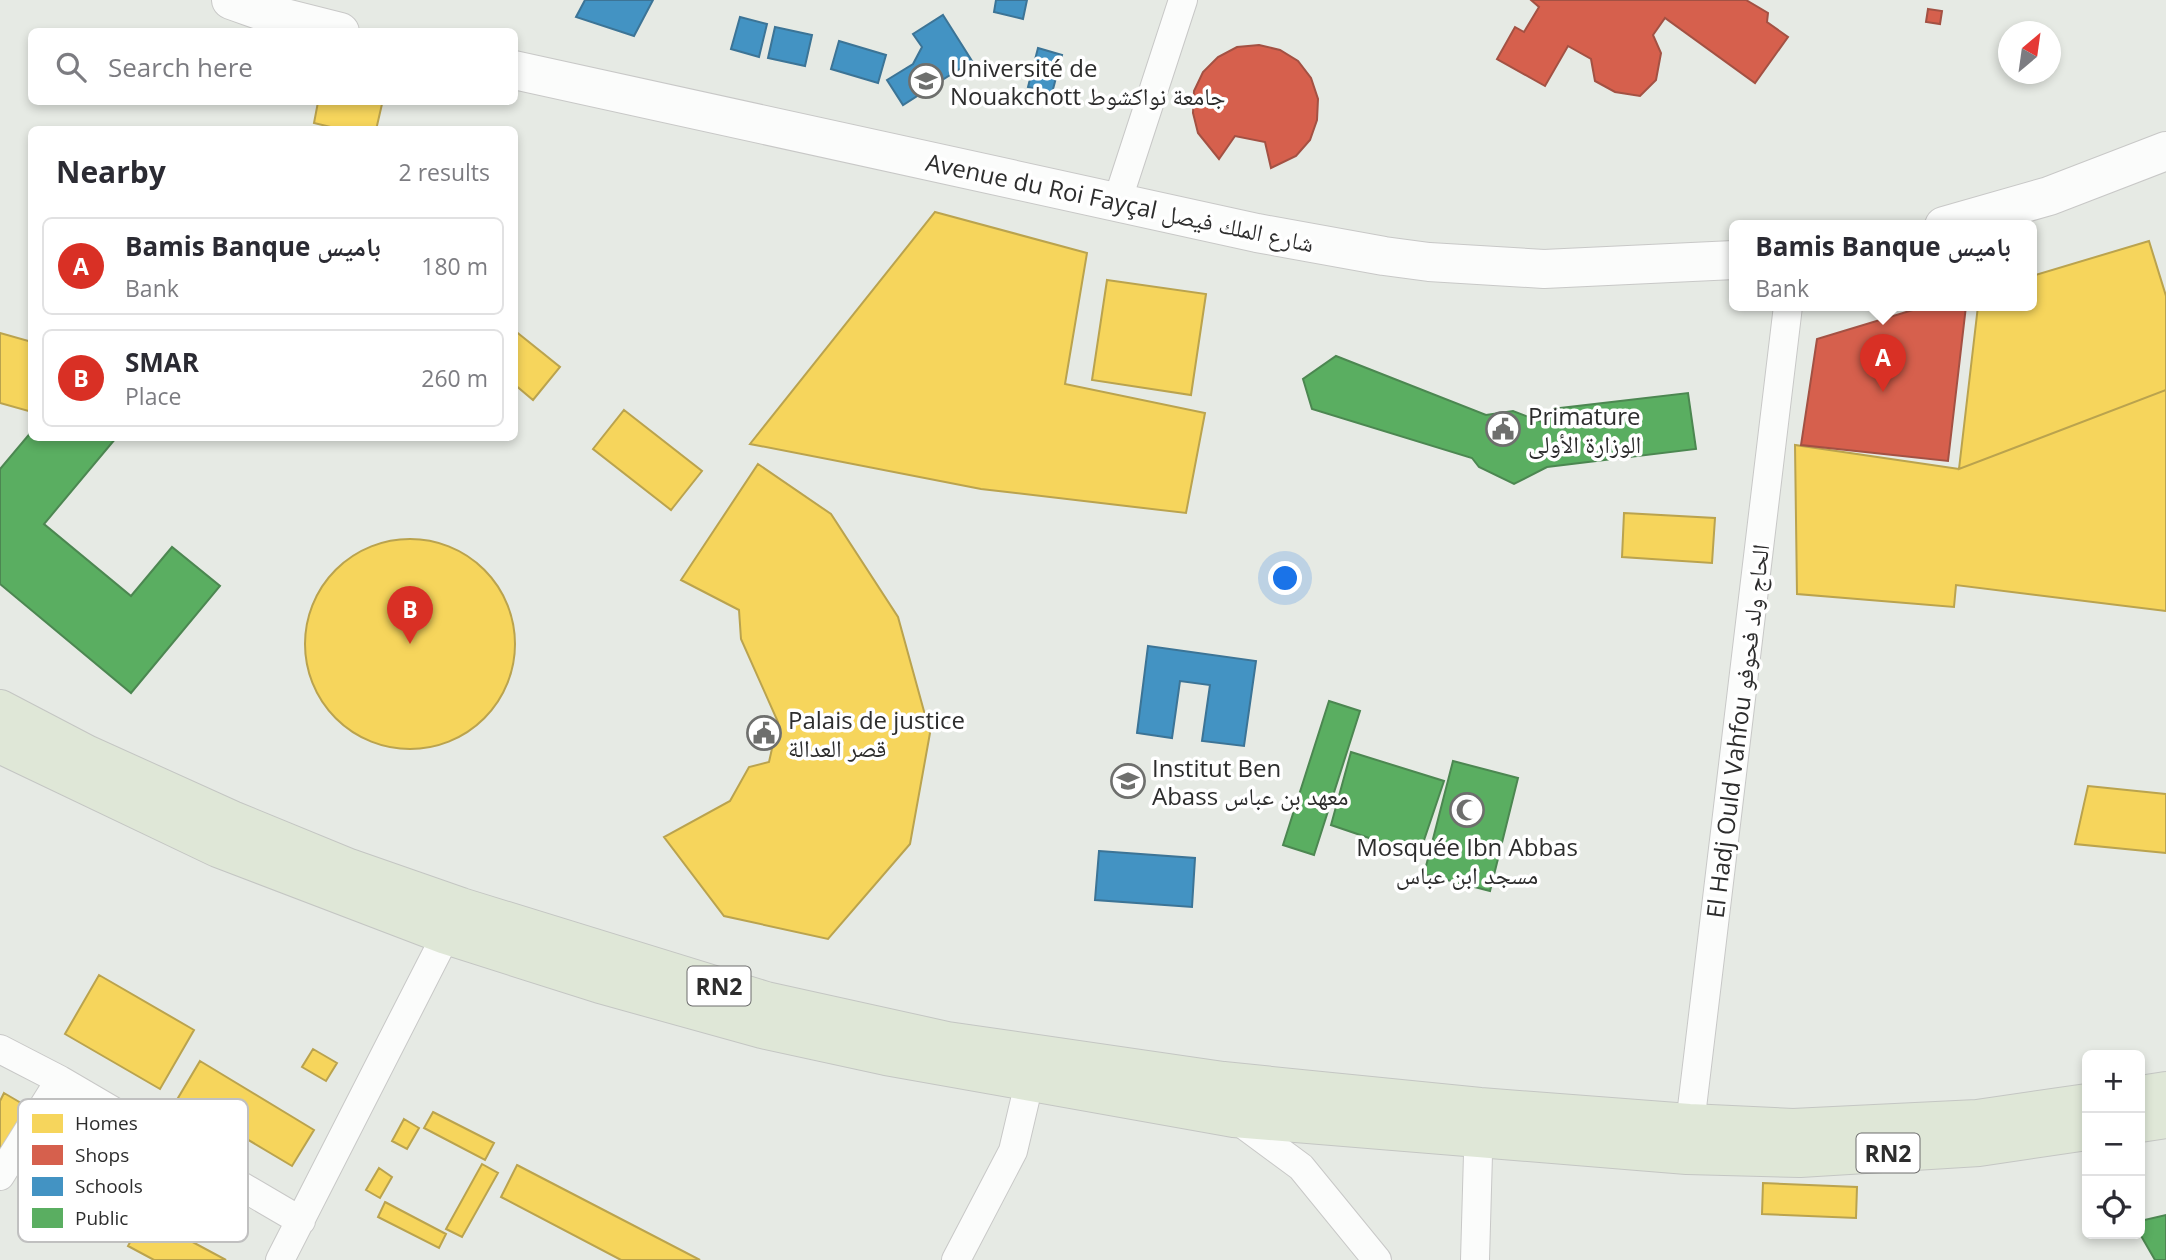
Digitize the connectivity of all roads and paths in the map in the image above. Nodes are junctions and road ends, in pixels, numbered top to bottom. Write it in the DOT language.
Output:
graph roads {
  1 [pos="232,0"];
  2 [pos="1183,0"];
  3 [pos="326,28"];
  4 [pos="518,71"];
  5 [pos="2166,151"];
  6 [pos="1117,202"];
  7 [pos="1965,220"];
  8 [pos="1729,260"];
  9 [pos="1787,311"];
  10 [pos="1,721"];
  11 [pos="446,935"];
  12 [pos="0,1049"];
  13 [pos="1033,1068"];
  14 [pos="60,1080"];
  15 [pos="1223,1081"];
  16 [pos="2166,1091"];
  17 [pos="2145,1094"];
  18 [pos="48,1099"];
  19 [pos="92,1099"];
  20 [pos="2082,1104"];
  21 [pos="1234,1118"];
  22 [pos="2166,1119"];
  23 [pos="2145,1122"];
  24 [pos="1479,1123"];
  25 [pos="2082,1132"];
  26 [pos="1688,1139"];
  27 [pos="18,1147"];
  28 [pos="0,1176"];
  29 [pos="248,1190"];
  30 [pos="301,1221"];
  31 [pos="280,1260"];
  32 [pos="956,1260"];
  33 [pos="1377,1260"];
  34 [pos="1475,1260"];
  1 -- 3 [label="street"];
  2 -- 6 [label="street"];
  4 -- 6 [label="street, Avenue du Roi Fayçal شارع الملك فيصل"];
  5 -- 7 [label="street"];
  6 -- 8 [label="street, Avenue du Roi Fayçal شارع الملك فيصل"];
  9 -- 26 [label="street, El Hadj Ould Vahfou الحاج ولد فحوفو"];
  10 -- 11 [label="highway, RN2"];
  10 -- 13 [label="highway, RN2"];
  11 -- 13 [label="highway, RN2"];
  11 -- 30 [label="street"];
  12 -- 14 [label="street"];
  13 -- 15 [label="highway, RN2"];
  13 -- 21 [label="highway, RN2"];
  13 -- 32 [label="street"];
  14 -- 18 [label="street"];
  14 -- 19 [label="street"];
  15 -- 21 [label="street"];
  15 -- 24 [label="highway, RN2"];
  16 -- 17 [label="highway"];
  20 -- 26 [label="highway, RN2"];
  21 -- 24 [label="highway, RN2"];
  21 -- 33 [label="street"];
  22 -- 23 [label="highway"];
  24 -- 26 [label="highway, RN2"];
  24 -- 34 [label="street"];
  25 -- 26 [label="highway, RN2"];
  27 -- 28 [label="street"];
  29 -- 30 [label="street"];
  30 -- 31 [label="street"];
}
